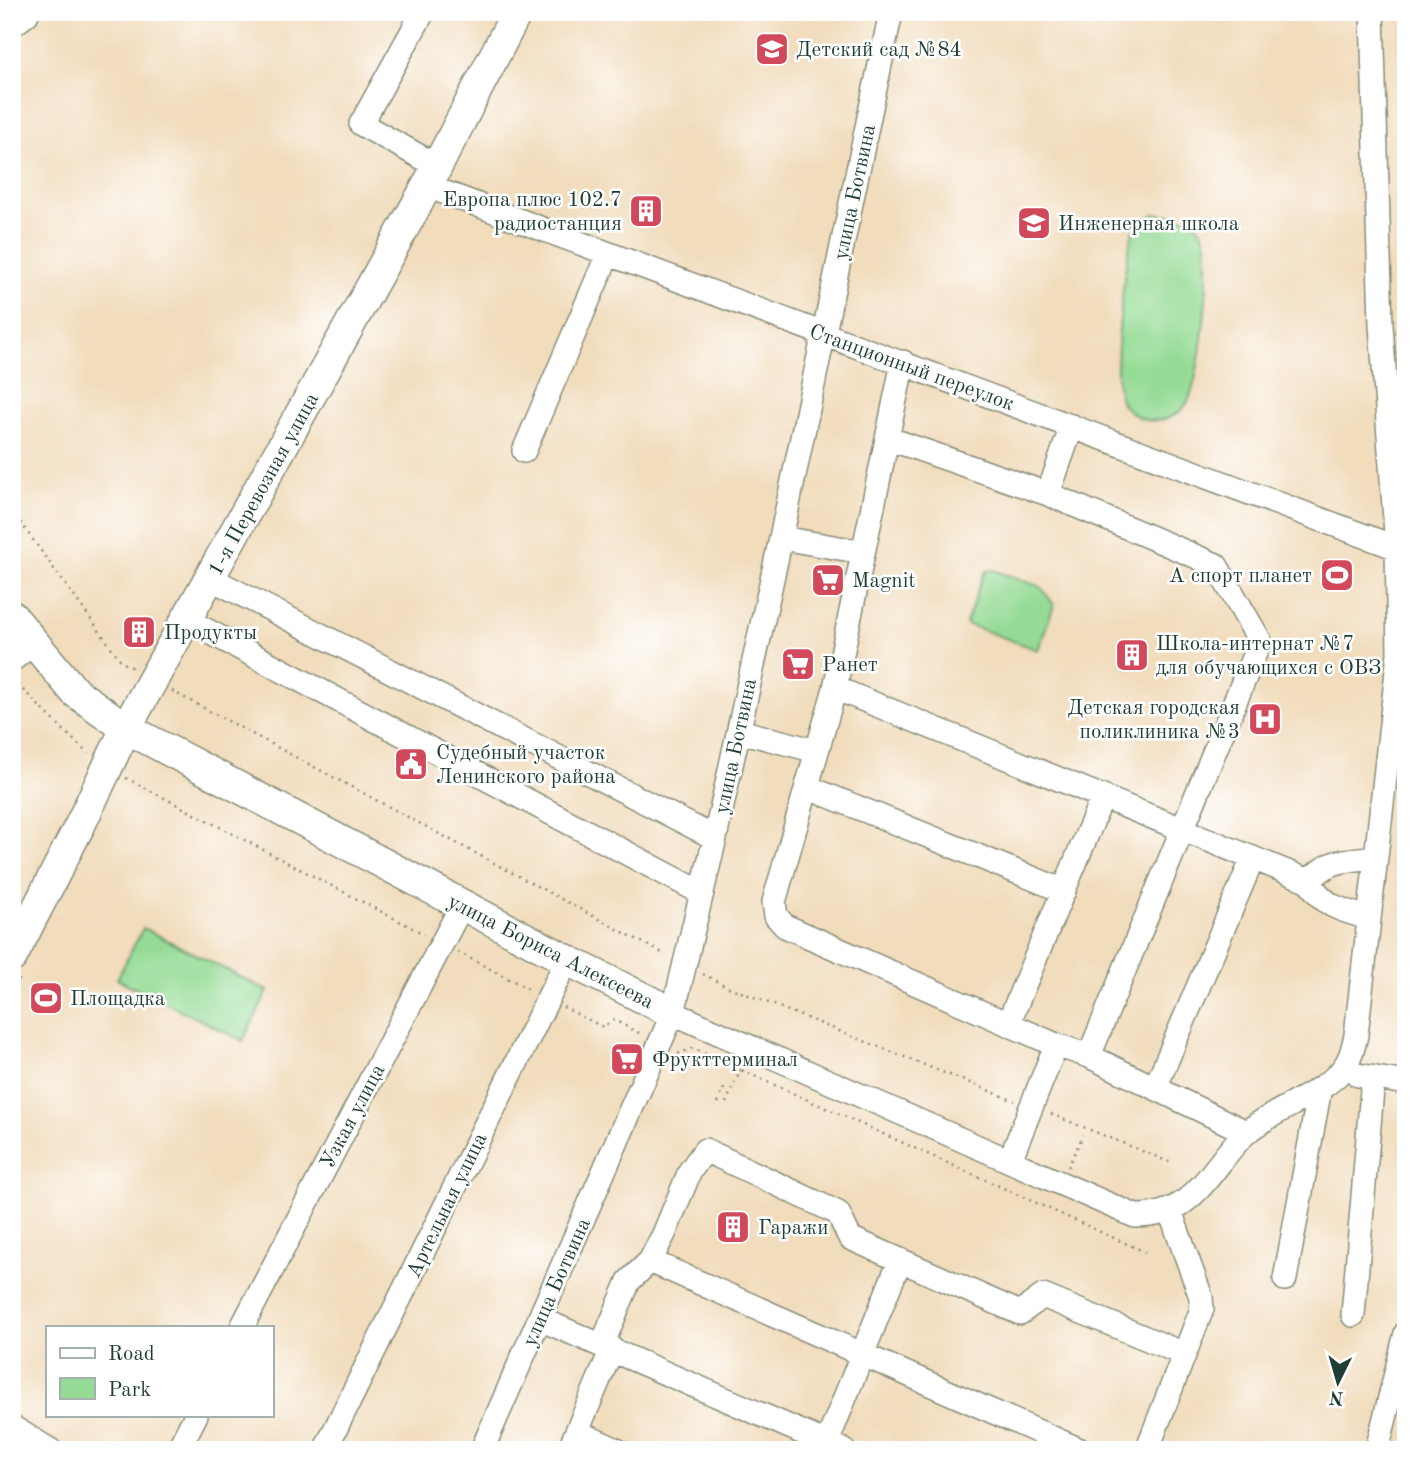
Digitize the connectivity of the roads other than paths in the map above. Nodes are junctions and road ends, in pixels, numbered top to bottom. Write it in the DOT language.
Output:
graph roads {
  1 [pos="24,12"];
  2 [pos="423,12"];
  3 [pos="517,12"];
  4 [pos="891,12"];
  5 [pos="1372,12"];
  6 [pos="12,21"];
  7 [pos="432,176"];
  8 [pos="608,254"];
  9 [pos="824,335"];
  10 [pos="903,362"];
  11 [pos="1072,426"];
  12 [pos="887,438"];
  13 [pos="524,451"];
  14 [pos="1048,494"];
  15 [pos="781,538"];
  16 [pos="1397,548"];
  17 [pos="863,552"];
  18 [pos="210,578"];
  19 [pos="12,616"];
  20 [pos="187,620"];
  21 [pos="24,651"];
  22 [pos="835,688"];
  23 [pos="1400,702"];
  24 [pos="126,728"];
  25 [pos="738,731"];
  26 [pos="817,751"];
  27 [pos="807,787"];
  28 [pos="1103,796"];
  29 [pos="1184,829"];
  30 [pos="715,838"];
  31 [pos="1253,858"];
  32 [pos="1376,858"];
  33 [pos="1309,881"];
  34 [pos="1064,891"];
  35 [pos="702,893"];
  36 [pos="462,905"];
  37 [pos="1369,918"];
  38 [pos="12,957"];
  39 [pos="567,960"];
  40 [pos="673,1013"];
  41 [pos="1008,1024"];
  42 [pos="1056,1045"];
  43 [pos="1089,1056"];
  44 [pos="1341,1071"];
  45 [pos="1373,1078"];
  46 [pos="1406,1083"];
  47 [pos="1155,1088"];
  48 [pos="1320,1088"];
  49 [pos="1246,1132"];
  50 [pos="1010,1160"];
  51 [pos="1170,1211"];
  52 [pos="900,1260"];
  53 [pos="650,1261"];
  54 [pos="1285,1279"];
  55 [pos="1353,1315"];
  56 [pos="540,1319"];
  57 [pos="243,1326"];
  58 [pos="1406,1333"];
  59 [pos="607,1347"];
  60 [pos="1184,1354"];
  61 [pos="864,1355"];
  62 [pos="195,1416"];
  63 [pos="12,1427"];
  64 [pos="573,1441"];
  65 [pos="831,1447"];
  66 [pos="50,1450"];
  67 [pos="178,1450"];
  68 [pos="325,1450"];
  69 [pos="482,1450"];
  70 [pos="617,1450"];
  71 [pos="1080,1450"];
  72 [pos="1147,1450"];
  73 [pos="1377,1450"];
  1 -- 6 [label="main road"];
  2 -- 7 [label="street, Станционный переулок"];
  3 -- 7 [label="main road, 1-я Перевозная улица"];
  4 -- 9 [label="street, улица Ботвина"];
  5 -- 16 [label="street"];
  7 -- 8 [label="street, Станционный переулок"];
  7 -- 18 [label="main road, 1-я Перевозная улица"];
  8 -- 9 [label="street, Станционный переулок"];
  8 -- 13 [label="street"];
  9 -- 10 [label="street, Станционный переулок"];
  9 -- 15 [label="street, улица Ботвина"];
  10 -- 11 [label="street, Станционный переулок"];
  10 -- 12 [label="street"];
  11 -- 14 [label="street"];
  11 -- 16 [label="street, Станционный переулок"];
  12 -- 14 [label="street"];
  12 -- 17 [label="street"];
  14 -- 29 [label="street"];
  15 -- 17 [label="street"];
  15 -- 25 [label="street, улица Ботвина"];
  16 -- 23 [label="street"];
  17 -- 22 [label="street"];
  18 -- 20 [label="main road, 1-я Перевозная улица"];
  18 -- 30 [label="street"];
  19 -- 21 [label="main road, улица Бориса Алексеева"];
  20 -- 24 [label="main road, 1-я Перевозная улица"];
  20 -- 35 [label="street"];
  21 -- 24 [label="main road, улица Бориса Алексеева"];
  22 -- 26 [label="street"];
  22 -- 28 [label="street"];
  23 -- 32 [label="street"];
  24 -- 36 [label="main road, улица Бориса Алексеева"];
  24 -- 38 [label="main road, 1-я Перевозная улица"];
  25 -- 26 [label="street"];
  25 -- 30 [label="street, улица Ботвина"];
  26 -- 27 [label="street"];
  27 -- 34 [label="street"];
  27 -- 41 [label="street"];
  28 -- 29 [label="street"];
  28 -- 34 [label="street"];
  29 -- 31 [label="street"];
  29 -- 43 [label="street"];
  30 -- 35 [label="street, улица Ботвина"];
  31 -- 33 [label="street"];
  31 -- 47 [label="street"];
  32 -- 33 [label="street"];
  32 -- 37 [label="street"];
  33 -- 37 [label="street"];
  34 -- 41 [label="street"];
  35 -- 40 [label="street, улица Ботвина"];
  36 -- 39 [label="main road, улица Бориса Алексеева"];
  36 -- 57 [label="street, Узкая улица"];
  37 -- 44 [label="street"];
  39 -- 40 [label="main road, улица Бориса Алексеева"];
  39 -- 68 [label="street, Артельная улица"];
  40 -- 50 [label="street, улица Бориса Алексеева"];
  40 -- 56 [label="street, улица Ботвина"];
  41 -- 42 [label="street"];
  42 -- 43 [label="street"];
  42 -- 50 [label="street"];
  43 -- 47 [label="street"];
  44 -- 45 [label="street"];
  44 -- 48 [label="street"];
  45 -- 46 [label="street"];
  45 -- 55 [label="street"];
  47 -- 49 [label="street"];
  48 -- 49 [label="street"];
  48 -- 54 [label="street"];
  49 -- 51 [label="street"];
  50 -- 51 [label="street, улица Бориса Алексеева"];
  51 -- 60 [label="street"];
  52 -- 53 [label="street"];
  52 -- 60 [label="street"];
  52 -- 61 [label="street"];
  53 -- 59 [label="street"];
  53 -- 61 [label="street"];
  56 -- 59 [label="street"];
  56 -- 69 [label="street, улица Ботвина"];
  58 -- 73 [label="street"];
  59 -- 64 [label="street"];
  59 -- 65 [label="street"];
  60 -- 72 [label="street"];
  61 -- 65 [label="street"];
  61 -- 71 [label="street"];
  62 -- 67 [label="street"];
  63 -- 66 [label="street"];
  64 -- 70 [label="street"];
}
